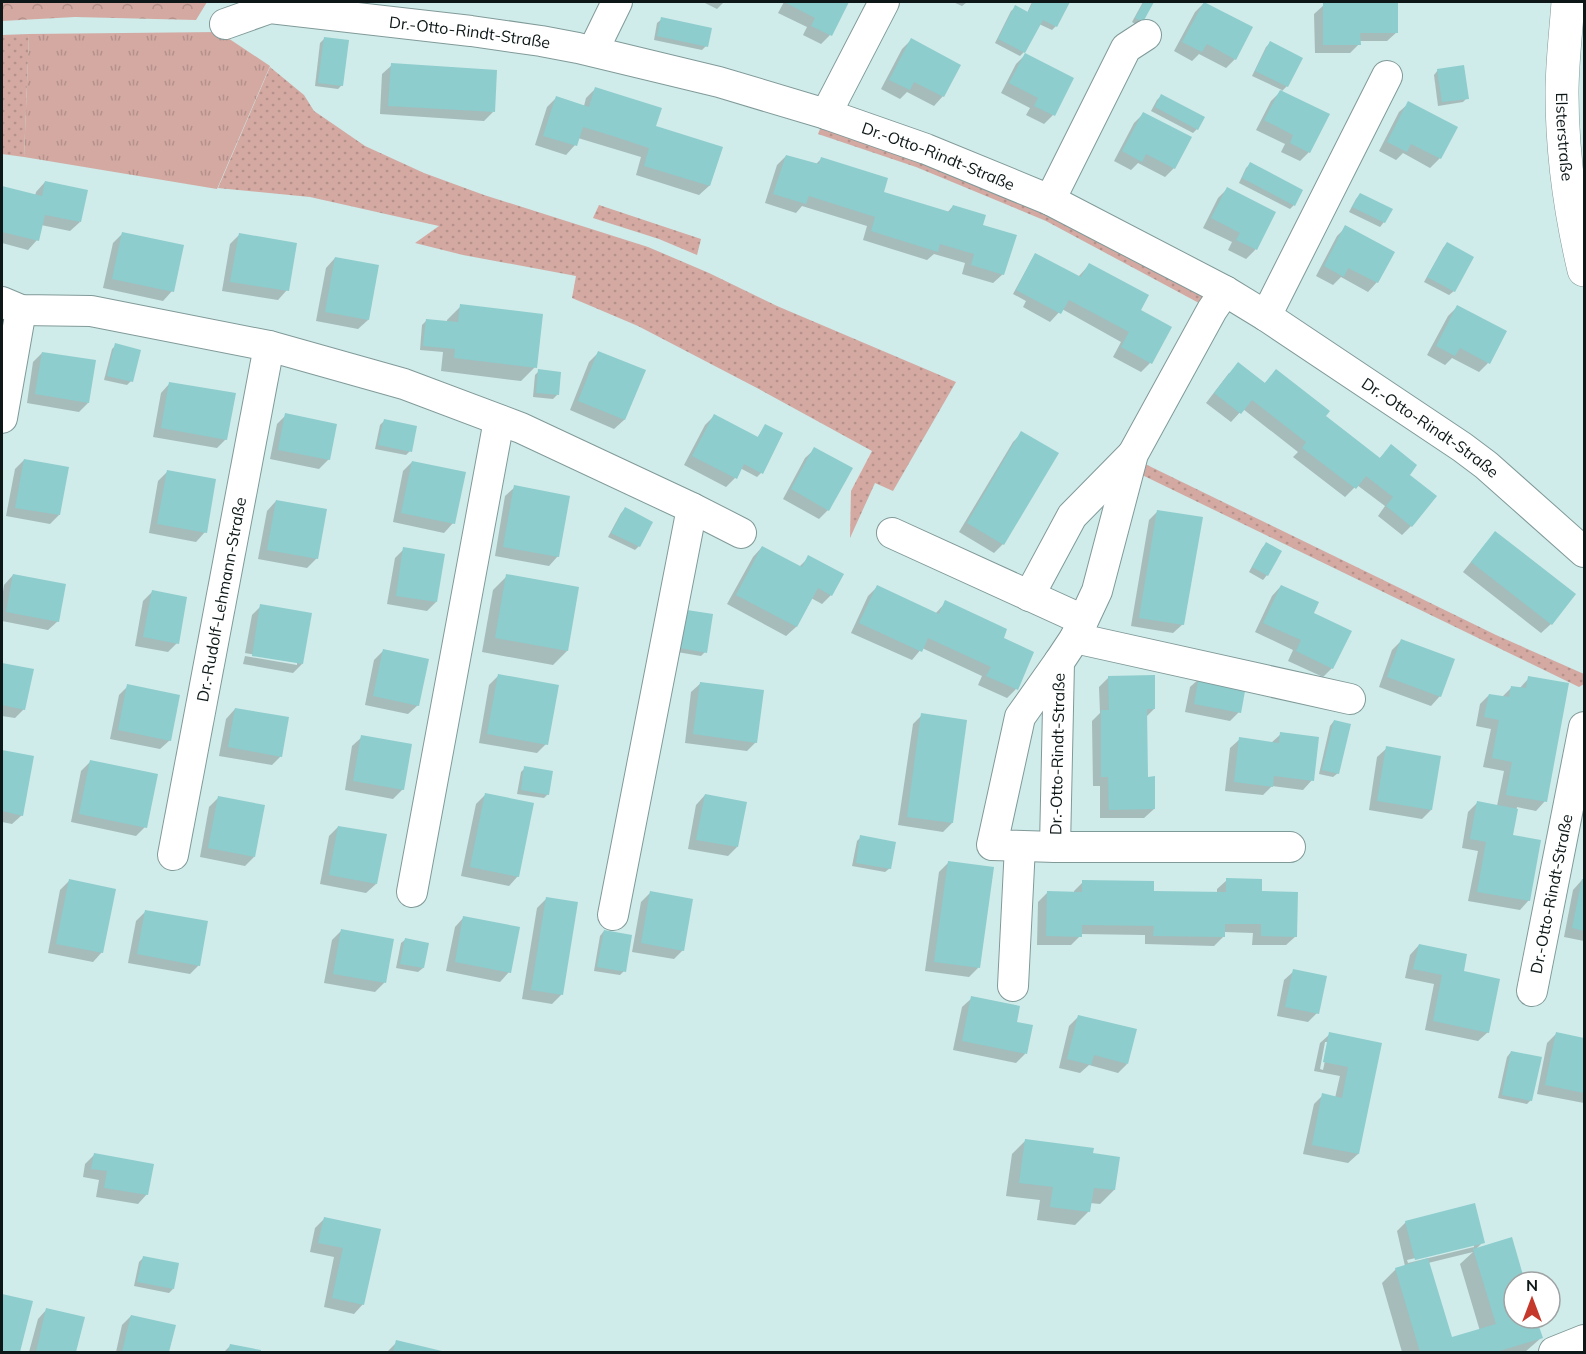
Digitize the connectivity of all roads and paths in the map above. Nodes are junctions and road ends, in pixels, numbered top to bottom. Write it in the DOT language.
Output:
graph roads {
  1 [pos="617,2"];
  2 [pos="884,2"];
  3 [pos="1568,2"];
  4 [pos="349,9"];
  5 [pos="225,24"];
  6 [pos="1146,35"];
  7 [pos="593,51"];
  8 [pos="1387,76"];
  9 [pos="826,114"];
  10 [pos="1050,200"];
  11 [pos="1584,270"];
  12 [pos="1225,291"];
  13 [pos="11,306"];
  14 [pos="1266,316"];
  15 [pos="269,346"];
  16 [pos="2,418"];
  17 [pos="499,420"];
  18 [pos="1133,454"];
  19 [pos="692,508"];
  20 [pos="741,532"];
  21 [pos="892,533"];
  22 [pos="1584,552"];
  23 [pos="1029,596"];
  24 [pos="1079,629"];
  25 [pos="1059,662"];
  26 [pos="1350,699"];
  27 [pos="1584,727"];
  28 [pos="1020,846"];
  29 [pos="1055,847"];
  30 [pos="1290,847"];
  31 [pos="173,855"];
  32 [pos="412,892"];
  33 [pos="613,915"];
  34 [pos="1013,986"];
  35 [pos="1532,991"];
  36 [pos="1584,1340"];
  37 [pos="1554,1353"];
  1 -- 7 [label="street"];
  2 -- 9 [label="street"];
  3 -- 11 [label="main road, Elsterstraße"];
  4 -- 5 [label="street, Dr.-Otto-Rindt-Straße"];
  4 -- 7 [label="street, Dr.-Otto-Rindt-Straße"];
  6 -- 10 [label="street"];
  7 -- 9 [label="street, Dr.-Otto-Rindt-Straße"];
  8 -- 14 [label="street"];
  9 -- 10 [label="street, Dr.-Otto-Rindt-Straße"];
  10 -- 12 [label="street, Dr.-Otto-Rindt-Straße"];
  12 -- 14 [label="street, Dr.-Otto-Rindt-Straße"];
  12 -- 18 [label="street, Dr.-Otto-Rindt-Straße"];
  13 -- 15 [label="street"];
  13 -- 16 [label="street"];
  14 -- 22 [label="street, Dr.-Otto-Rindt-Straße"];
  15 -- 17 [label="street"];
  15 -- 31 [label="street, Dr.-Rudolf-Lehmann-Straße"];
  17 -- 19 [label="street"];
  17 -- 32 [label="street"];
  18 -- 23 [label="street, Dr.-Otto-Rindt-Straße"];
  18 -- 24 [label="street, Dr.-Otto-Rindt-Straße"];
  19 -- 20 [label="street"];
  19 -- 33 [label="street"];
  21 -- 23 [label="street"];
  23 -- 24 [label="street"];
  24 -- 25 [label="street, Dr.-Otto-Rindt-Straße"];
  24 -- 26 [label="street"];
  25 -- 28 [label="street, Dr.-Otto-Rindt-Straße"];
  25 -- 29 [label="street, Dr.-Otto-Rindt-Straße"];
  27 -- 35 [label="street, Dr.-Otto-Rindt-Straße"];
  28 -- 29 [label="street, Dr.-Otto-Rindt-Straße"];
  28 -- 34 [label="street"];
  29 -- 30 [label="street, Dr.-Otto-Rindt-Straße"];
  36 -- 37 [label="street"];
}
